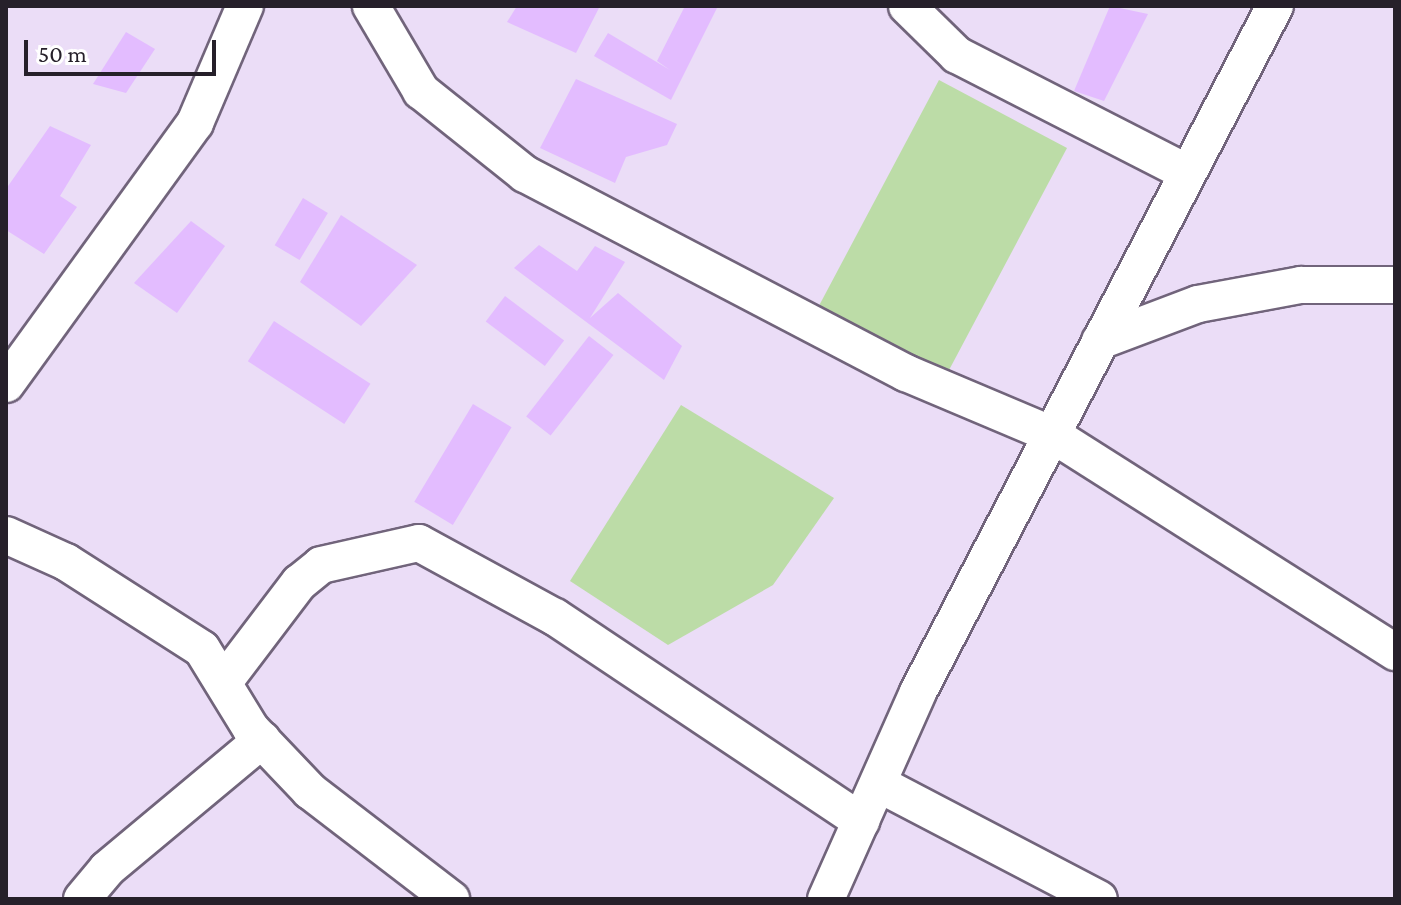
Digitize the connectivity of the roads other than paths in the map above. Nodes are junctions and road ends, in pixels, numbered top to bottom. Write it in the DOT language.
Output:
graph roads {
  1 [pos="245,6"];
  2 [pos="371,6"];
  3 [pos="907,6"];
  4 [pos="1275,6"];
  5 [pos="1186,172"];
  6 [pos="1395,285"];
  7 [pos="1100,341"];
  8 [pos="6,384"];
  9 [pos="1053,435"];
  10 [pos="6,535"];
  11 [pos="1395,652"];
  12 [pos="226,679"];
  13 [pos="262,740"];
  14 [pos="879,784"];
  15 [pos="861,821"];
  16 [pos="82,899"];
  17 [pos="451,899"];
  18 [pos="826,899"];
  19 [pos="1099,899"];
  1 -- 8 [label="street"];
  2 -- 9 [label="street"];
  3 -- 5 [label="street"];
  4 -- 5 [label="street"];
  5 -- 7 [label="street"];
  6 -- 7 [label="street"];
  7 -- 9 [label="street"];
  9 -- 11 [label="street"];
  9 -- 14 [label="street"];
  10 -- 12 [label="street"];
  12 -- 13 [label="street"];
  12 -- 15 [label="street"];
  13 -- 16 [label="street"];
  13 -- 17 [label="street"];
  14 -- 15 [label="street"];
  14 -- 19 [label="street"];
  15 -- 18 [label="street"];
}
